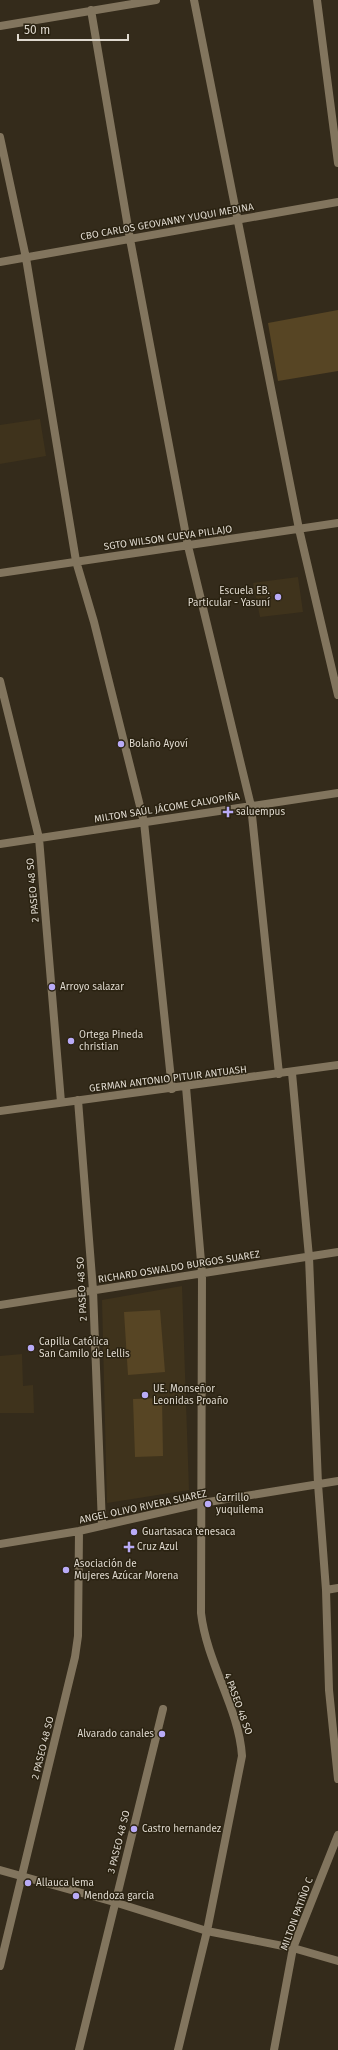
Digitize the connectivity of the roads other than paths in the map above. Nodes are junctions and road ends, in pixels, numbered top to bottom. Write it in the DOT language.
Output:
graph roads {
  1 [pos="156,0"];
  2 [pos="194,0"];
  3 [pos="317,0"];
  4 [pos="91,10"];
  5 [pos="0,26"];
  6 [pos="0,138"];
  7 [pos="338,163"];
  8 [pos="338,202"];
  9 [pos="237,219"];
  10 [pos="130,239"];
  11 [pos="26,258"];
  12 [pos="0,262"];
  13 [pos="338,523"];
  14 [pos="299,529"];
  15 [pos="188,546"];
  16 [pos="76,561"];
  17 [pos="0,573"];
  18 [pos="0,681"];
  19 [pos="338,695"];
  20 [pos="338,793"];
  21 [pos="251,806"];
  22 [pos="144,822"];
  23 [pos="39,838"];
  24 [pos="0,844"];
  25 [pos="338,1065"];
  26 [pos="292,1073"];
  27 [pos="279,1074"];
  28 [pos="186,1087"];
  29 [pos="172,1089"];
  30 [pos="78,1100"];
  31 [pos="61,1102"];
  32 [pos="0,1111"];
  33 [pos="338,1252"];
  34 [pos="309,1257"];
  35 [pos="202,1273"];
  36 [pos="93,1290"];
  37 [pos="0,1305"];
  38 [pos="338,1481"];
  39 [pos="318,1484"];
  40 [pos="202,1504"];
  41 [pos="102,1525"];
  42 [pos="79,1531"];
  43 [pos="0,1544"];
  44 [pos="338,1588"];
  45 [pos="326,1590"];
  46 [pos="334,1691"];
  47 [pos="163,1708"];
  48 [pos="338,1779"];
  49 [pos="338,1835"];
  50 [pos="0,1870"];
  51 [pos="22,1875"];
  52 [pos="114,1902"];
  53 [pos="207,1931"];
  54 [pos="293,1948"];
  55 [pos="338,1961"];
  56 [pos="0,1966"];
  57 [pos="79,2050"];
  58 [pos="178,2050"];
  59 [pos="274,2050"];
  1 -- 4 [label="street"];
  2 -- 9 [label="street"];
  3 -- 7 [label="street"];
  4 -- 5 [label="street"];
  4 -- 10 [label="street"];
  6 -- 11 [label="street"];
  8 -- 9 [label="street, CBO CARLOS GEOVANNY YUQUI MEDINA"];
  9 -- 10 [label="street, CBO CARLOS GEOVANNY YUQUI MEDINA"];
  9 -- 14 [label="street"];
  10 -- 11 [label="street, CBO CARLOS GEOVANNY YUQUI MEDINA"];
  10 -- 15 [label="street"];
  11 -- 12 [label="street, CBO CARLOS GEOVANNY YUQUI MEDINA"];
  11 -- 16 [label="street"];
  13 -- 14 [label="street, SGTO WILSON CUEVA PILLAJO"];
  14 -- 15 [label="street, SGTO WILSON CUEVA PILLAJO"];
  14 -- 19 [label="street"];
  15 -- 16 [label="street, SGTO WILSON CUEVA PILLAJO"];
  15 -- 21 [label="street"];
  16 -- 17 [label="street, SGTO WILSON CUEVA PILLAJO"];
  16 -- 22 [label="street"];
  18 -- 23 [label="street, 2 PASEO 48 SO"];
  20 -- 21 [label="street, MILTON SAÚL JÁCOME CALVOPIÑA"];
  21 -- 22 [label="street, MILTON SAÚL JÁCOME CALVOPIÑA"];
  21 -- 27 [label="street"];
  22 -- 23 [label="street, MILTON SAÚL JÁCOME CALVOPIÑA"];
  22 -- 29 [label="street"];
  23 -- 24 [label="street, MILTON SAÚL JÁCOME CALVOPIÑA"];
  23 -- 31 [label="street, 2 PASEO 48 SO"];
  25 -- 26 [label="street, GERMAN ANTONIO PITUIR ANTUASH"];
  26 -- 27 [label="street, GERMAN ANTONIO PITUIR ANTUASH"];
  26 -- 34 [label="street"];
  27 -- 28 [label="street, GERMAN ANTONIO PITUIR ANTUASH"];
  28 -- 29 [label="street, GERMAN ANTONIO PITUIR ANTUASH"];
  28 -- 35 [label="street, 4 PASEO 48 SO"];
  29 -- 30 [label="street, GERMAN ANTONIO PITUIR ANTUASH"];
  30 -- 31 [label="street, GERMAN ANTONIO PITUIR ANTUASH"];
  30 -- 36 [label="street, 2 PASEO 48 SO"];
  31 -- 32 [label="street, GERMAN ANTONIO PITUIR ANTUASH"];
  33 -- 34 [label="street, RICHARD OSWALDO BURGOS SUAREZ"];
  34 -- 35 [label="street, RICHARD OSWALDO BURGOS SUAREZ"];
  34 -- 39 [label="street"];
  35 -- 36 [label="street, RICHARD OSWALDO BURGOS SUAREZ"];
  35 -- 40 [label="street, 4 PASEO 48 SO"];
  36 -- 37 [label="street, RICHARD OSWALDO BURGOS SUAREZ"];
  36 -- 41 [label="street, 2 PASEO 48 SO"];
  38 -- 39 [label="street, ANGEL OLIVO RIVERA SUAREZ"];
  39 -- 40 [label="street, ANGEL OLIVO RIVERA SUAREZ"];
  39 -- 45 [label="street"];
  40 -- 41 [label="street, ANGEL OLIVO RIVERA SUAREZ"];
  40 -- 53 [label="street, 4 PASEO 48 SO"];
  41 -- 42 [label="street, ANGEL OLIVO RIVERA SUAREZ"];
  42 -- 43 [label="street, ANGEL OLIVO RIVERA SUAREZ"];
  42 -- 51 [label="street, 2 PASEO 48 SO"];
  44 -- 45 [label="street"];
  45 -- 46 [label="street"];
  46 -- 48 [label="street"];
  47 -- 52 [label="street, 3 PASEO 48 SO"];
  49 -- 54 [label="street, MILTON PATIÑO C"];
  50 -- 51 [label="street"];
  51 -- 52 [label="street"];
  51 -- 56 [label="street, 2 PASEO 48 SO"];
  52 -- 53 [label="street"];
  52 -- 57 [label="street, 3 PASEO 48 SO"];
  53 -- 54 [label="street"];
  53 -- 58 [label="street, 4 PASEO 48 SO"];
  54 -- 55 [label="street"];
  54 -- 59 [label="street, MILTON PATIÑO C"];
}
